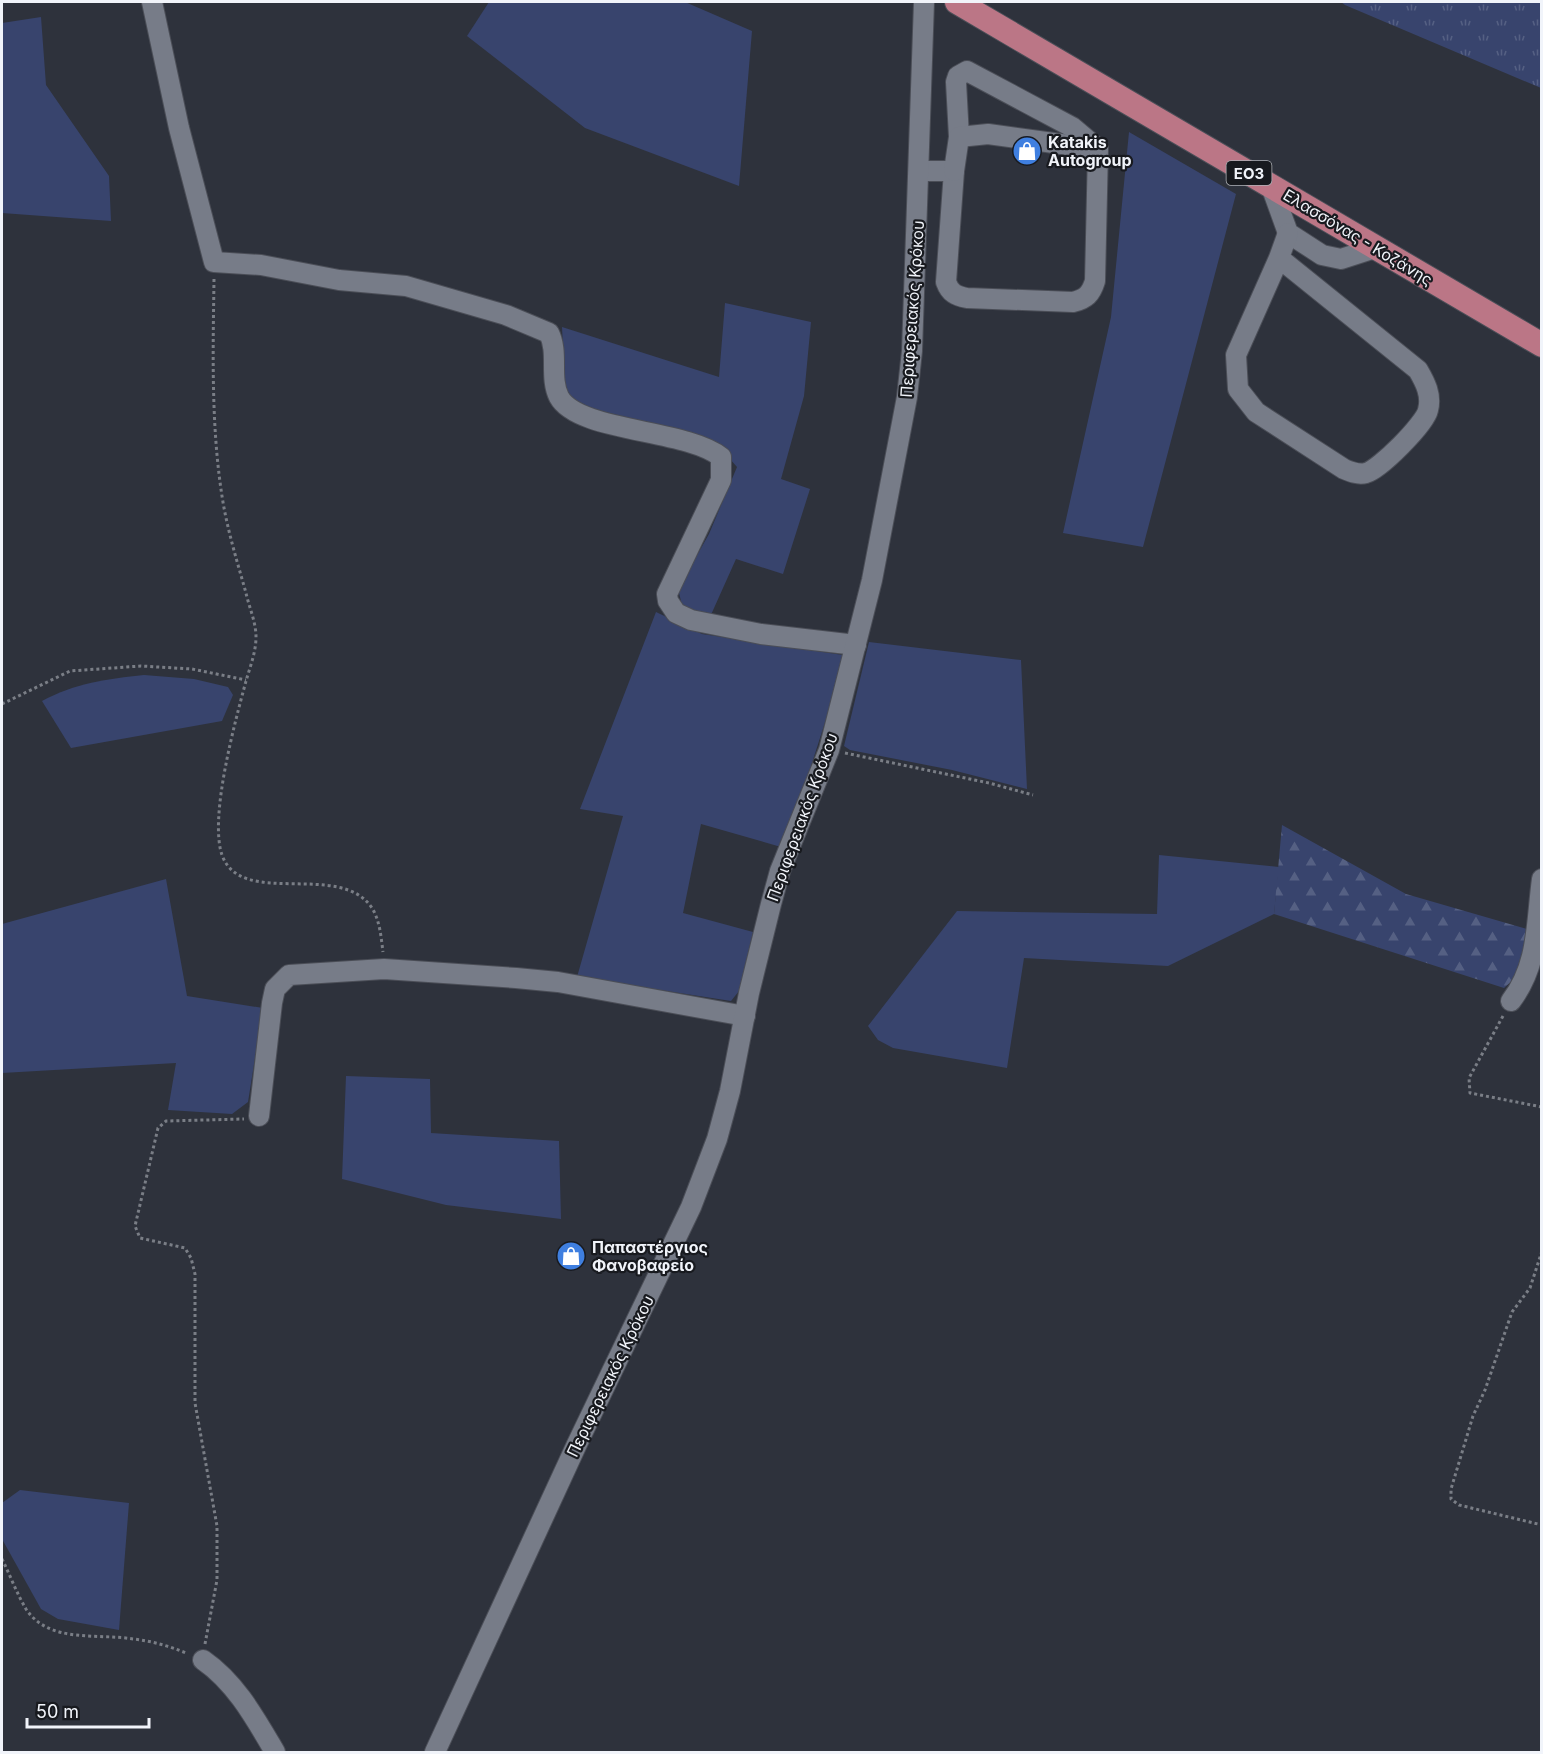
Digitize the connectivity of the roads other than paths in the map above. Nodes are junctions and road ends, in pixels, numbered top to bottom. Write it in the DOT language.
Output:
graph roads {
  1 [pos="152,2"];
  2 [pos="924,2"];
  3 [pos="957,2"];
  4 [pos="958,137"];
  5 [pos="1098,148"];
  6 [pos="919,171"];
  7 [pos="954,171"];
  8 [pos="1271,186"];
  9 [pos="1288,233"];
  10 [pos="1375,248"];
  11 [pos="1279,258"];
  12 [pos="1542,345"];
  13 [pos="856,645"];
  14 [pos="1542,879"];
  15 [pos="1511,1001"];
  16 [pos="745,1016"];
  17 [pos="259,1116"];
  18 [pos="203,1660"];
  19 [pos="275,1752"];
  20 [pos="435,1752"];
  1 -- 13 [label="street"];
  2 -- 6 [label="street, Περιφερειακός Κρόκου"];
  3 -- 8 [label="main road, Ελασσόνας - Κοζάνης / ΕΟ3"];
  4 -- 5 [label="street"];
  4 -- 5 [label="street"];
  4 -- 7 [label="street"];
  5 -- 7 [label="street"];
  6 -- 7 [label="street"];
  6 -- 13 [label="street, Περιφερειακός Κρόκου"];
  8 -- 9 [label="street"];
  8 -- 10 [label="main road, Ελασσόνας - Κοζάνης / ΕΟ3"];
  9 -- 10 [label="street"];
  9 -- 11 [label="street"];
  10 -- 12 [label="main road, Ελασσόνας - Κοζάνης / ΕΟ3"];
  11 -- 11 [label="street"];
  13 -- 16 [label="street, Περιφερειακός Κρόκου"];
  14 -- 15 [label="street"];
  16 -- 17 [label="street"];
  16 -- 20 [label="street, Περιφερειακός Κρόκου"];
  18 -- 19 [label="street"];
}
